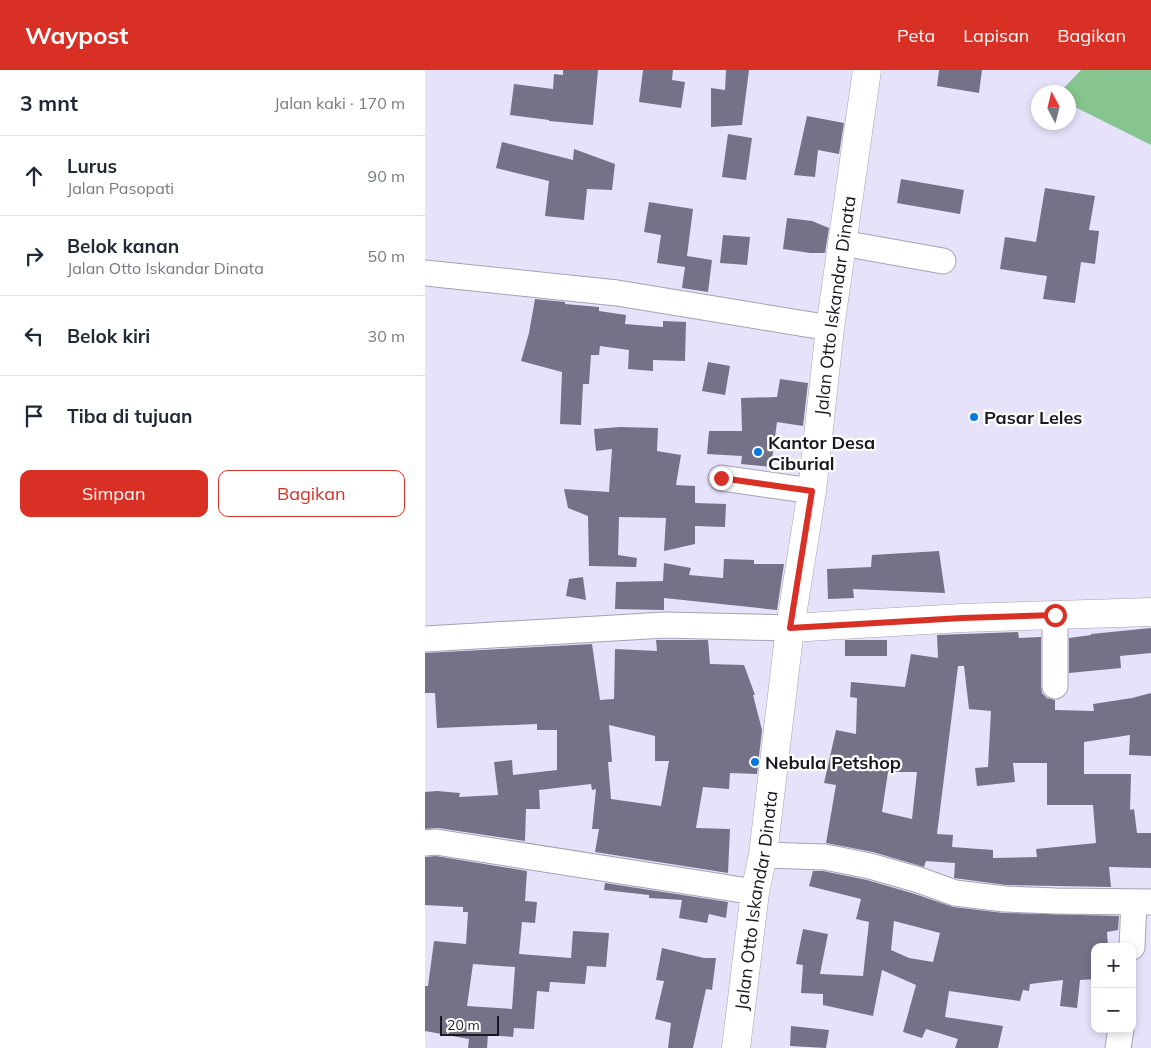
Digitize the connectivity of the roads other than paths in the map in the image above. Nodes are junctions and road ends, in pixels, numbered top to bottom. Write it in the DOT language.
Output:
graph roads {
  1 [pos="867,70"];
  2 [pos="842,243"];
  3 [pos="943,261"];
  4 [pos="425,273"];
  5 [pos="830,328"];
  6 [pos="721,478"];
  7 [pos="812,491"];
  8 [pos="1151,612"];
  9 [pos="1055,615"];
  10 [pos="790,628"];
  11 [pos="425,639"];
  12 [pos="1055,686"];
  13 [pos="425,843"];
  14 [pos="763,855"];
  15 [pos="755,892"];
  16 [pos="1142,902"];
  17 [pos="1133,943"];
  18 [pos="1120,1033"];
  19 [pos="735,1048"];
  20 [pos="1118,1048"];
  1 -- 2 [label="main road, Jalan Otto Iskandar Dinata"];
  2 -- 3 [label="street"];
  2 -- 5 [label="main road, Jalan Otto Iskandar Dinata"];
  4 -- 5 [label="street"];
  5 -- 7 [label="main road, Jalan Otto Iskandar Dinata"];
  6 -- 7 [label="street"];
  7 -- 10 [label="main road, Jalan Otto Iskandar Dinata"];
  8 -- 9 [label="main road"];
  9 -- 10 [label="main road"];
  9 -- 12 [label="street"];
  10 -- 11 [label="street"];
  10 -- 14 [label="main road, Jalan Otto Iskandar Dinata"];
  13 -- 15 [label="street"];
  14 -- 15 [label="main road, Jalan Otto Iskandar Dinata"];
  14 -- 16 [label="street"];
  15 -- 19 [label="main road, Jalan Otto Iskandar Dinata"];
  16 -- 17 [label="street"];
  18 -- 20 [label="street"];
}
